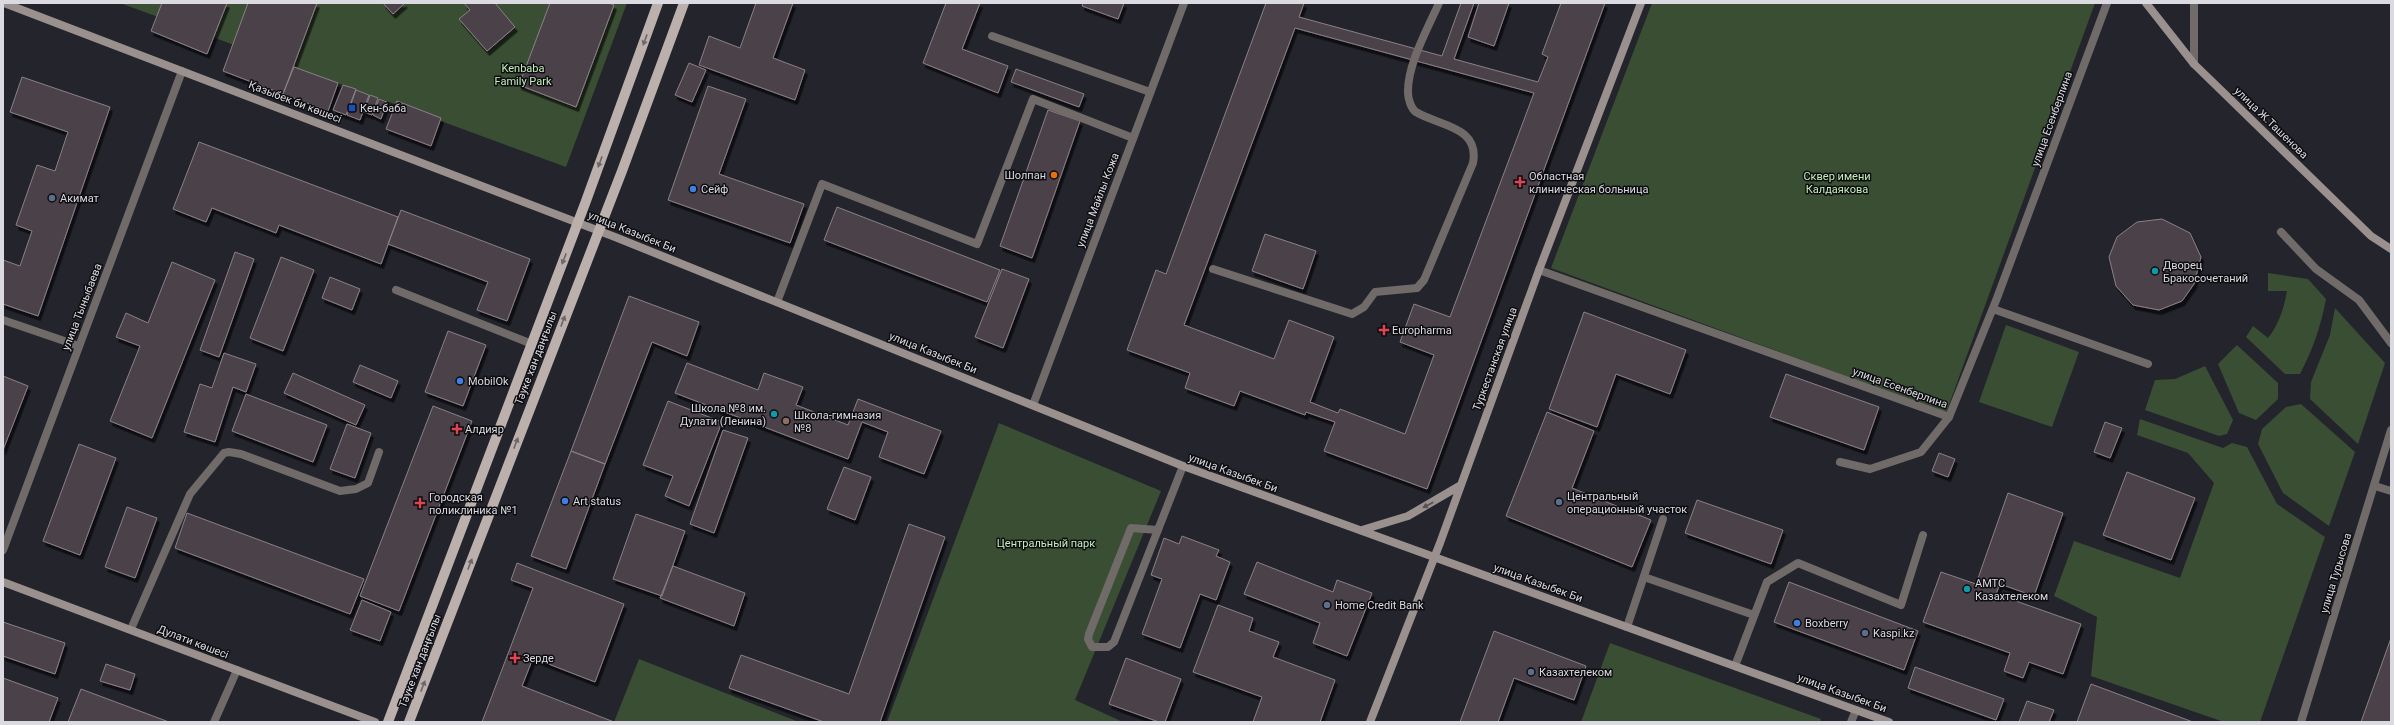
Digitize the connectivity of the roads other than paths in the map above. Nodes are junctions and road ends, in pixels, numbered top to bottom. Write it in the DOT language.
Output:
graph roads {
  1 [pos="4,3"];
  2 [pos="658,3"];
  3 [pos="684,3"];
  4 [pos="1184,3"];
  5 [pos="1439,3"];
  6 [pos="1641,3"];
  7 [pos="2107,3"];
  8 [pos="2146,3"];
  9 [pos="2194,3"];
  10 [pos="992,36"];
  11 [pos="2194,64"];
  12 [pos="182,71"];
  13 [pos="1150,92"];
  14 [pos="1133,138"];
  15 [pos="578,223"];
  16 [pos="598,230"];
  17 [pos="2281,232"];
  18 [pos="2391,249"];
  19 [pos="1213,269"];
  20 [pos="1539,270"];
  21 [pos="396,290"];
  22 [pos="777,302"];
  23 [pos="1993,309"];
  24 [pos="3,320"];
  25 [pos="2391,343"];
  26 [pos="532,344"];
  27 [pos="79,346"];
  28 [pos="2148,364"];
  29 [pos="1033,405"];
  30 [pos="1949,417"];
  31 [pos="2391,430"];
  32 [pos="379,452"];
  33 [pos="1840,462"];
  34 [pos="1183,466"];
  35 [pos="1461,485"];
  36 [pos="2375,486"];
  37 [pos="2391,491"];
  38 [pos="1663,519"];
  39 [pos="1158,530"];
  40 [pos="1362,530"];
  41 [pos="1923,535"];
  42 [pos="3,550"];
  43 [pos="1436,557"];
  44 [pos="1644,577"];
  45 [pos="3,582"];
  46 [pos="1754,615"];
  47 [pos="1627,627"];
  48 [pos="131,629"];
  49 [pos="1735,666"];
  50 [pos="237,670"];
  51 [pos="1856,710"];
  52 [pos="214,722"];
  53 [pos="375,722"];
  54 [pos="388,722"];
  55 [pos="409,722"];
  56 [pos="1370,722"];
  57 [pos="1851,722"];
  58 [pos="1889,722"];
  59 [pos="2302,722"];
  1 -- 12 [label="main road, Қазыбек би көшесі"];
  2 -- 15 [label="main road, Тәуке хан даңғылы, one-way"];
  3 -- 16 [label="main road, Тәуке хан даңғылы"];
  4 -- 13 [label="street, улица Майлы Кожа"];
  5 -- 19 [label="street"];
  6 -- 20 [label="main road, Туркестанская улица"];
  7 -- 23 [label="street, улица Есенберлина"];
  8 -- 11 [label="main road, улица Ж.Ташенова"];
  9 -- 11 [label="street"];
  10 -- 13 [label="street"];
  11 -- 18 [label="main road, улица Ж.Ташенова"];
  12 -- 15 [label="main road, Қазыбек би көшесі"];
  12 -- 27 [label="street, улица Тыныбаева"];
  13 -- 14 [label="street, улица Майлы Кожа"];
  14 -- 22 [label="street"];
  14 -- 29 [label="street, улица Майлы Кожа"];
  15 -- 16 [label="main road, улица Казыбек Би"];
  15 -- 26 [label="main road, Тәуке хан даңғылы, one-way"];
  16 -- 22 [label="main road, улица Казыбек Би"];
  55 -- 16 [label="main road, Тәуке хан даңғылы, one-way"];
  17 -- 25 [label="street"];
  20 -- 30 [label="street, улица Есенберлина"];
  20 -- 35 [label="main road, Туркестанская улица"];
  21 -- 26 [label="street"];
  22 -- 29 [label="main road, улица Казыбек Би"];
  23 -- 28 [label="street"];
  23 -- 30 [label="street, улица Есенберлина"];
  24 -- 27 [label="street"];
  26 -- 54 [label="main road, Тәуке хан даңғылы"];
  27 -- 42 [label="street, улица Тыныбаева"];
  29 -- 34 [label="main road, улица Казыбек Би"];
  30 -- 33 [label="street"];
  31 -- 36 [label="street, улица Турысова"];
  32 -- 48 [label="street"];
  34 -- 39 [label="street"];
  34 -- 40 [label="main road, улица Казыбек Би"];
  35 -- 40 [label="main road, one-way"];
  35 -- 43 [label="main road, Туркестанская улица"];
  36 -- 37 [label="street"];
  36 -- 59 [label="street, улица Турысова"];
  38 -- 44 [label="street"];
  39 -- 39 [label="street"];
  40 -- 43 [label="main road, улица Казыбек Би"];
  41 -- 46 [label="street"];
  43 -- 47 [label="main road, улица Казыбек Би"];
  43 -- 56 [label="main road, Туркестанская улица"];
  44 -- 46 [label="street"];
  44 -- 47 [label="street"];
  45 -- 48 [label="main road, Дулати көшесі"];
  46 -- 49 [label="street"];
  47 -- 49 [label="main road, улица Казыбек Би"];
  48 -- 50 [label="main road, Дулати көшесі"];
  49 -- 51 [label="main road, улица Казыбек Би"];
  50 -- 52 [label="street"];
  50 -- 53 [label="main road, Дулати көшесі"];
  51 -- 57 [label="street"];
  51 -- 58 [label="main road, улица Казыбек Би"];
}
